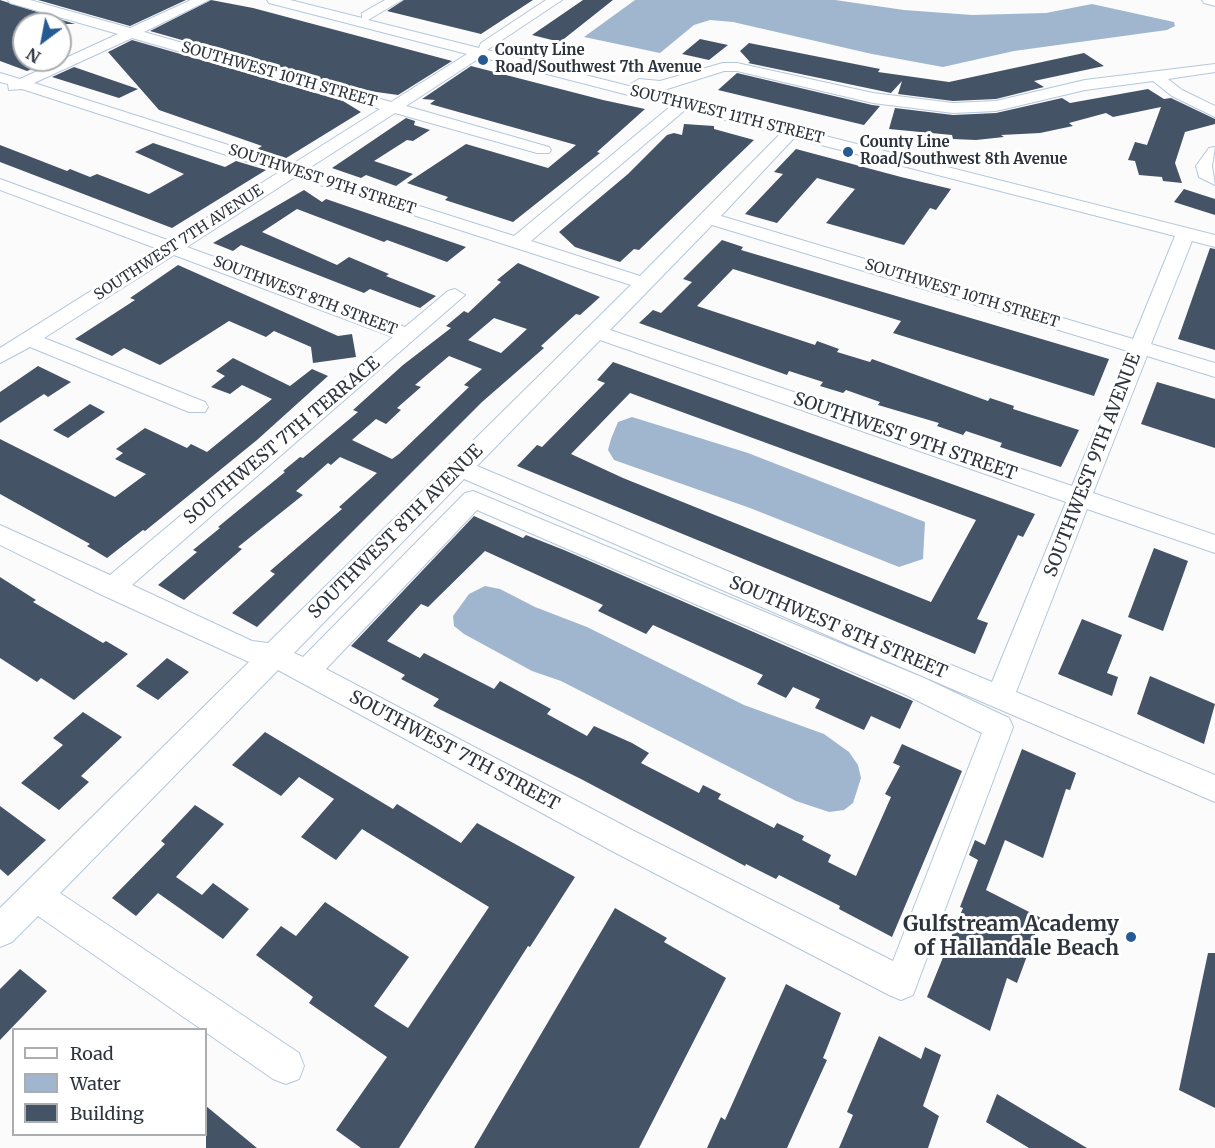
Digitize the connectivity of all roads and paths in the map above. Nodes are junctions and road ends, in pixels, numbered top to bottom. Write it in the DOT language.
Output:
graph roads {
  1 [pos="15,0"];
  2 [pos="202,0"];
  3 [pos="274,0"];
  4 [pos="302,0"];
  5 [pos="395,0"];
  6 [pos="555,0"];
  7 [pos="1209,0"];
  8 [pos="1215,2"];
  9 [pos="367,16"];
  10 [pos="130,33"];
  11 [pos="483,49"];
  12 [pos="1215,68"];
  13 [pos="1156,76"];
  14 [pos="0,77"];
  15 [pos="21,84"];
  16 [pos="0,93"];
  17 [pos="683,104"];
  18 [pos="394,108"];
  19 [pos="1215,112"];
  20 [pos="791,132"];
  21 [pos="543,150"];
  22 [pos="1215,152"];
  23 [pos="292,171"];
  24 [pos="1215,180"];
  25 [pos="0,184"];
  26 [pos="709,218"];
  27 [pos="1185,234"];
  28 [pos="1215,241"];
  29 [pos="517,243"];
  30 [pos="173,247"];
  31 [pos="643,283"];
  32 [pos="455,295"];
  33 [pos="595,332"];
  34 [pos="408,335"];
  35 [pos="29,339"];
  36 [pos="1140,347"];
  37 [pos="0,357"];
  38 [pos="1215,370"];
  39 [pos="197,408"];
  40 [pos="460,468"];
  41 [pos="1082,497"];
  42 [pos="0,534"];
  43 [pos="1215,544"];
  44 [pos="111,588"];
  45 [pos="274,655"];
  46 [pos="306,672"];
  47 [pos="999,712"];
  48 [pos="1215,789"];
  49 [pos="36,896"];
  50 [pos="0,931"];
  51 [pos="901,983"];
  52 [pos="286,1066"];
  1 -- 10 [label="street, SOUTHWEST 10TH STREET"];
  2 -- 10 [label="street"];
  3 -- 11 [label="street, SOUTHWEST 11TH STREET"];
  4 -- 9 [label="street"];
  5 -- 9 [label="street"];
  6 -- 11 [label="street, SOUTHWEST 7TH AVENUE"];
  7 -- 8 [label="street"];
  9 -- 11 [label="street"];
  10 -- 15 [label="street"];
  10 -- 18 [label="street, SOUTHWEST 10TH STREET"];
  11 -- 13 [label="street"];
  11 -- 17 [label="street, SOUTHWEST 11TH STREET"];
  11 -- 18 [label="street, SOUTHWEST 7TH AVENUE"];
  12 -- 13 [label="street"];
  13 -- 19 [label="street"];
  14 -- 15 [label="street, SOUTHWEST 9TH STREET"];
  15 -- 16 [label="street"];
  15 -- 23 [label="street, SOUTHWEST 9TH STREET"];
  17 -- 20 [label="street, SOUTHWEST 11TH STREET"];
  17 -- 29 [label="street"];
  18 -- 21 [label="street, SOUTHWEST 10TH STREET"];
  18 -- 23 [label="street, SOUTHWEST 7TH AVENUE"];
  20 -- 26 [label="street, SOUTHWEST 8TH AVENUE"];
  20 -- 27 [label="street, SOUTHWEST 11TH STREET"];
  22 -- 24 [label="street"];
  23 -- 29 [label="street, SOUTHWEST 9TH STREET"];
  23 -- 30 [label="street, SOUTHWEST 7TH AVENUE"];
  25 -- 30 [label="street, SOUTHWEST 8TH STREET"];
  26 -- 31 [label="street, SOUTHWEST 8TH AVENUE"];
  26 -- 36 [label="street, SOUTHWEST 10TH STREET"];
  27 -- 28 [label="street, SOUTHWEST 11TH STREET"];
  27 -- 36 [label="street, SOUTHWEST 9TH AVENUE"];
  29 -- 31 [label="street, SOUTHWEST 9TH STREET"];
  30 -- 34 [label="street, SOUTHWEST 8TH STREET"];
  30 -- 35 [label="street, SOUTHWEST 7TH AVENUE"];
  31 -- 33 [label="street, SOUTHWEST 8TH AVENUE"];
  32 -- 34 [label="street, SOUTHWEST 7TH TERRACE"];
  33 -- 40 [label="street, SOUTHWEST 8TH AVENUE"];
  33 -- 41 [label="street, SOUTHWEST 9TH STREET"];
  34 -- 44 [label="street, SOUTHWEST 7TH TERRACE"];
  35 -- 37 [label="street, SOUTHWEST 7TH AVENUE"];
  35 -- 39 [label="street"];
  36 -- 38 [label="street, SOUTHWEST 10TH STREET"];
  36 -- 41 [label="street, SOUTHWEST 9TH AVENUE"];
  40 -- 45 [label="street, SOUTHWEST 8TH AVENUE"];
  40 -- 47 [label="street, SOUTHWEST 8TH STREET"];
  41 -- 43 [label="street, SOUTHWEST 9TH STREET"];
  41 -- 47 [label="street, SOUTHWEST 9TH AVENUE"];
  42 -- 44 [label="street, SOUTHWEST 7TH STREET"];
  44 -- 45 [label="street, SOUTHWEST 7TH STREET"];
  45 -- 46 [label="street, SOUTHWEST 7TH STREET"];
  45 -- 49 [label="street, SOUTHWEST 8TH AVENUE"];
  46 -- 47 [label="street"];
  46 -- 51 [label="street, SOUTHWEST 7TH STREET"];
  47 -- 48 [label="street, SOUTHWEST 8TH STREET"];
  47 -- 51 [label="street, SOUTHWEST 9TH AVENUE"];
  49 -- 50 [label="street, SOUTHWEST 8TH AVENUE"];
  49 -- 52 [label="street"];
}
